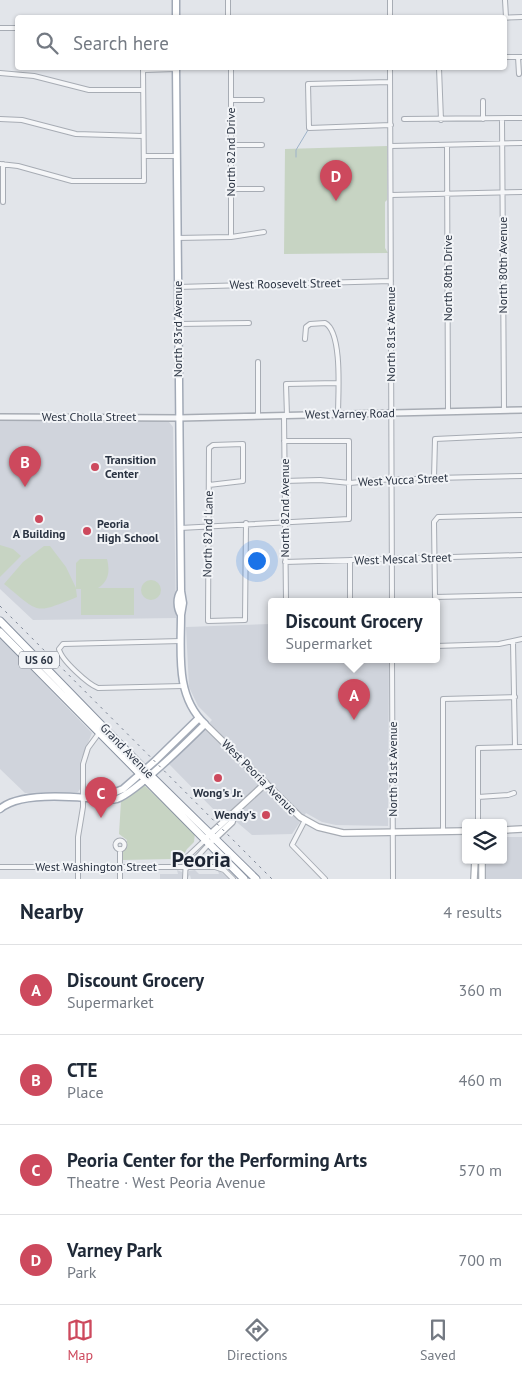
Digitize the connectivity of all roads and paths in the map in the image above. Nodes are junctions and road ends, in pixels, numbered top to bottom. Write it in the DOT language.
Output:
graph roads {
  1 [pos="176,0"];
  2 [pos="228,0"];
  3 [pos="390,0"];
  4 [pos="505,0"];
  5 [pos="176,15"];
  6 [pos="228,15"];
  7 [pos="390,15"];
  8 [pos="506,15"];
  9 [pos="507,17"];
  10 [pos="522,17"];
  11 [pos="0,28"];
  12 [pos="15,28"];
  13 [pos="507,57"];
  14 [pos="520,57"];
  15 [pos="143,70"];
  16 [pos="176,70"];
  17 [pos="231,70"];
  18 [pos="390,70"];
  19 [pos="439,70"];
  20 [pos="0,73"];
  21 [pos="519,74"];
  22 [pos="390,82"];
  23 [pos="143,90"];
  24 [pos="231,100"];
  25 [pos="262,100"];
  26 [pos="483,101"];
  27 [pos="522,118"];
  28 [pos="0,119"];
  29 [pos="483,119"];
  30 [pos="502,119"];
  31 [pos="404,120"];
  32 [pos="441,120"];
  33 [pos="391,124"];
  34 [pos="143,136"];
  35 [pos="503,143"];
  36 [pos="522,143"];
  37 [pos="231,144"];
  38 [pos="262,144"];
  39 [pos="447,145"];
  40 [pos="391,146"];
  41 [pos="144,156"];
  42 [pos="177,156"];
  43 [pos="1,164"];
  44 [pos="231,189"];
  45 [pos="262,189"];
  46 [pos="522,192"];
  47 [pos="503,193"];
  48 [pos="447,194"];
  49 [pos="391,195"];
  50 [pos="3,202"];
  51 [pos="264,232"];
  52 [pos="231,237"];
  53 [pos="177,238"];
  54 [pos="391,282"];
  55 [pos="178,287"];
  56 [pos="249,322"];
  57 [pos="178,324"];
  58 [pos="305,339"];
  59 [pos="258,362"];
  60 [pos="338,383"];
  61 [pos="504,410"];
  62 [pos="522,410"];
  63 [pos="448,411"];
  64 [pos="392,413"];
  65 [pos="338,414"];
  66 [pos="258,416"];
  67 [pos="285,416"];
  68 [pos="0,418"];
  69 [pos="179,418"];
  70 [pos="522,436"];
  71 [pos="284,441"];
  72 [pos="522,476"];
  73 [pos="434,478"];
  74 [pos="392,479"];
  75 [pos="284,481"];
  76 [pos="350,483"];
  77 [pos="209,486"];
  78 [pos="522,515"];
  79 [pos="285,522"];
  80 [pos="246,523"];
  81 [pos="208,527"];
  82 [pos="180,528"];
  83 [pos="522,556"];
  84 [pos="434,558"];
  85 [pos="392,559"];
  86 [pos="350,560"];
  87 [pos="285,562"];
  88 [pos="522,595"];
  89 [pos="286,598"];
  90 [pos="350,598"];
  91 [pos="392,598"];
  92 [pos="0,621"];
  93 [pos="0,632"];
  94 [pos="522,639"];
  95 [pos="181,641"];
  96 [pos="513,642"];
  97 [pos="440,646"];
  98 [pos="392,663"];
  99 [pos="183,686"];
  100 [pos="71,693"];
  101 [pos="515,697"];
  102 [pos="65,699"];
  103 [pos="202,721"];
  104 [pos="99,733"];
  105 [pos="515,747"];
  106 [pos="522,747"];
  107 [pos="145,774"];
  108 [pos="266,784"];
  109 [pos="514,793"];
  110 [pos="478,796"];
  111 [pos="86,798"];
  112 [pos="0,809"];
  113 [pos="478,819"];
  114 [pos="305,820"];
  115 [pos="522,829"];
  116 [pos="507,830"];
  117 [pos="393,831"];
  118 [pos="443,831"];
  119 [pos="462,831"];
  120 [pos="213,836"];
  121 [pos="207,842"];
  122 [pos="120,849"];
  123 [pos="475,864"];
  124 [pos="482,864"];
  125 [pos="0,867"];
  126 [pos="78,868"];
  127 [pos="120,868"];
  128 [pos="187,868"];
  129 [pos="78,879"];
  130 [pos="120,879"];
  131 [pos="185,879"];
  132 [pos="233,879"];
  133 [pos="244,879"];
  134 [pos="256,879"];
  135 [pos="325,879"];
  136 [pos="393,879"];
  137 [pos="474,879"];
  138 [pos="482,879"];
  1 -- 5 [label="main road"];
  2 -- 6 [label="street"];
  3 -- 7 [label="street"];
  4 -- 8 [label="street"];
  9 -- 10 [label="street"];
  11 -- 12 [label="street"];
  13 -- 14 [label="street"];
  14 -- 21 [label="street"];
  15 -- 23 [label="street"];
  16 -- 42 [label="main road, North 83rd Avenue"];
  17 -- 24 [label="street, North 82nd Drive"];
  18 -- 22 [label="street, North 81st Avenue"];
  19 -- 32 [label="street"];
  20 -- 23 [label="street"];
  22 -- 33 [label="street, North 81st Avenue"];
  22 -- 33 [label="street"];
  23 -- 34 [label="street"];
  24 -- 25 [label="street"];
  24 -- 37 [label="street, North 82nd Drive"];
  26 -- 29 [label="street"];
  27 -- 30 [label="street"];
  28 -- 34 [label="street"];
  29 -- 30 [label="street"];
  29 -- 32 [label="street"];
  30 -- 35 [label="street, North 80th Avenue"];
  31 -- 32 [label="street"];
  33 -- 40 [label="street, North 81st Avenue"];
  34 -- 41 [label="street"];
  35 -- 36 [label="street"];
  35 -- 39 [label="street"];
  35 -- 47 [label="street, North 80th Avenue"];
  37 -- 38 [label="street"];
  37 -- 44 [label="street, North 82nd Drive"];
  39 -- 40 [label="street"];
  39 -- 48 [label="street, North 80th Drive"];
  40 -- 49 [label="street, North 81st Avenue"];
  41 -- 42 [label="street"];
  41 -- 43 [label="street"];
  42 -- 53 [label="main road, North 83rd Avenue"];
  43 -- 50 [label="street"];
  44 -- 45 [label="street"];
  44 -- 52 [label="street, North 82nd Drive"];
  46 -- 47 [label="street"];
  47 -- 48 [label="street"];
  47 -- 61 [label="street, North 80th Avenue"];
  48 -- 49 [label="street"];
  48 -- 63 [label="street, North 80th Drive"];
  49 -- 54 [label="street, North 81st Avenue"];
  51 -- 52 [label="street"];
  52 -- 53 [label="street"];
  53 -- 55 [label="main road, North 83rd Avenue"];
  54 -- 55 [label="street, West Roosevelt Street"];
  54 -- 64 [label="street, North 81st Avenue"];
  55 -- 57 [label="main road, North 83rd Avenue"];
  56 -- 57 [label="street"];
  57 -- 69 [label="main road, North 83rd Avenue"];
  58 -- 60 [label="street"];
  59 -- 66 [label="street"];
  60 -- 65 [label="street"];
  60 -- 67 [label="street, North 82nd Avenue"];
  61 -- 62 [label="street, West Varney Road"];
  61 -- 63 [label="street, West Varney Road"];
  63 -- 64 [label="street, West Varney Road"];
  64 -- 65 [label="street, West Varney Road"];
  64 -- 74 [label="street, North 81st Avenue"];
  65 -- 67 [label="street, West Varney Road"];
  66 -- 67 [label="street, West Varney Road"];
  66 -- 69 [label="street, West Varney Road"];
  67 -- 71 [label="street, North 82nd Avenue"];
  68 -- 69 [label="street, West Cholla Street"];
  69 -- 82 [label="main road, North 83rd Avenue"];
  70 -- 73 [label="street"];
  71 -- 75 [label="street, North 82nd Avenue"];
  71 -- 76 [label="street"];
  72 -- 73 [label="street, West Yucca Street"];
  73 -- 74 [label="street, West Yucca Street"];
  74 -- 76 [label="street, West Yucca Street"];
  74 -- 85 [label="street, North 81st Avenue"];
  75 -- 76 [label="street, West Yucca Street"];
  75 -- 79 [label="street, North 82nd Avenue"];
  76 -- 79 [label="street"];
  77 -- 77 [label="street, North 82nd Lane"];
  77 -- 81 [label="street, North 82nd Lane"];
  78 -- 84 [label="street"];
  79 -- 80 [label="street"];
  79 -- 87 [label="street, North 82nd Avenue"];
  80 -- 81 [label="street"];
  80 -- 81 [label="street, North 82nd Lane"];
  81 -- 82 [label="street"];
  82 -- 95 [label="main road, North 83rd Avenue"];
  83 -- 84 [label="street, West Mescal Street"];
  84 -- 85 [label="street, West Mescal Street"];
  84 -- 88 [label="street"];
  85 -- 86 [label="street, West Mescal Street"];
  85 -- 91 [label="street, North 81st Avenue"];
  86 -- 87 [label="street, West Mescal Street"];
  86 -- 90 [label="street"];
  87 -- 89 [label="street, North 82nd Avenue"];
  92 -- 100 [label="highway, Grand Avenue / US 60"];
  93 -- 102 [label="highway, Grand Avenue / US 60"];
  94 -- 96 [label="street"];
  95 -- 99 [label="main road, North 83rd Avenue"];
  95 -- 99 [label="street"];
  96 -- 97 [label="street"];
  96 -- 101 [label="street"];
  98 -- 117 [label="street, North 81st Avenue"];
  99 -- 103 [label="main road, North 83rd Avenue"];
  100 -- 102 [label="highway"];
  100 -- 107 [label="highway, Grand Avenue / US 60"];
  101 -- 105 [label="street"];
  101 -- 118 [label="street"];
  102 -- 104 [label="highway, Grand Avenue / US 60"];
  103 -- 107 [label="main road"];
  103 -- 108 [label="main road, West Peoria Avenue"];
  104 -- 107 [label="highway, Grand Avenue / US 60"];
  104 -- 111 [label="street"];
  105 -- 106 [label="street"];
  105 -- 110 [label="street"];
  107 -- 111 [label="main road"];
  107 -- 120 [label="highway, Grand Avenue / US 60"];
  107 -- 121 [label="highway, Grand Avenue / US 60"];
  108 -- 114 [label="main road, West Peoria Avenue"];
  108 -- 120 [label="main road"];
  109 -- 110 [label="street"];
  110 -- 113 [label="street"];
  111 -- 112 [label="main road"];
  111 -- 126 [label="street"];
  114 -- 117 [label="main road, West Peoria Avenue"];
  114 -- 135 [label="street"];
  115 -- 116 [label="main road"];
  117 -- 118 [label="main road, West Peoria Avenue"];
  117 -- 136 [label="street, North 81st Avenue"];
  118 -- 119 [label="main road, West Peoria Avenue"];
  120 -- 121 [label="main road"];
  120 -- 134 [label="highway, Grand Avenue / US 60"];
  121 -- 128 [label="street"];
  121 -- 128 [label="street"];
  121 -- 133 [label="highway, Grand Avenue / US 60"];
  122 -- 127 [label="street"];
  123 -- 137 [label="main road"];
  124 -- 138 [label="main road"];
  125 -- 126 [label="street, West Washington Street"];
  126 -- 127 [label="street, West Washington Street"];
  126 -- 129 [label="street"];
  127 -- 128 [label="street, West Washington Street"];
  127 -- 130 [label="street"];
  128 -- 131 [label="street"];
  128 -- 132 [label="street, West Washington Street"];
}
